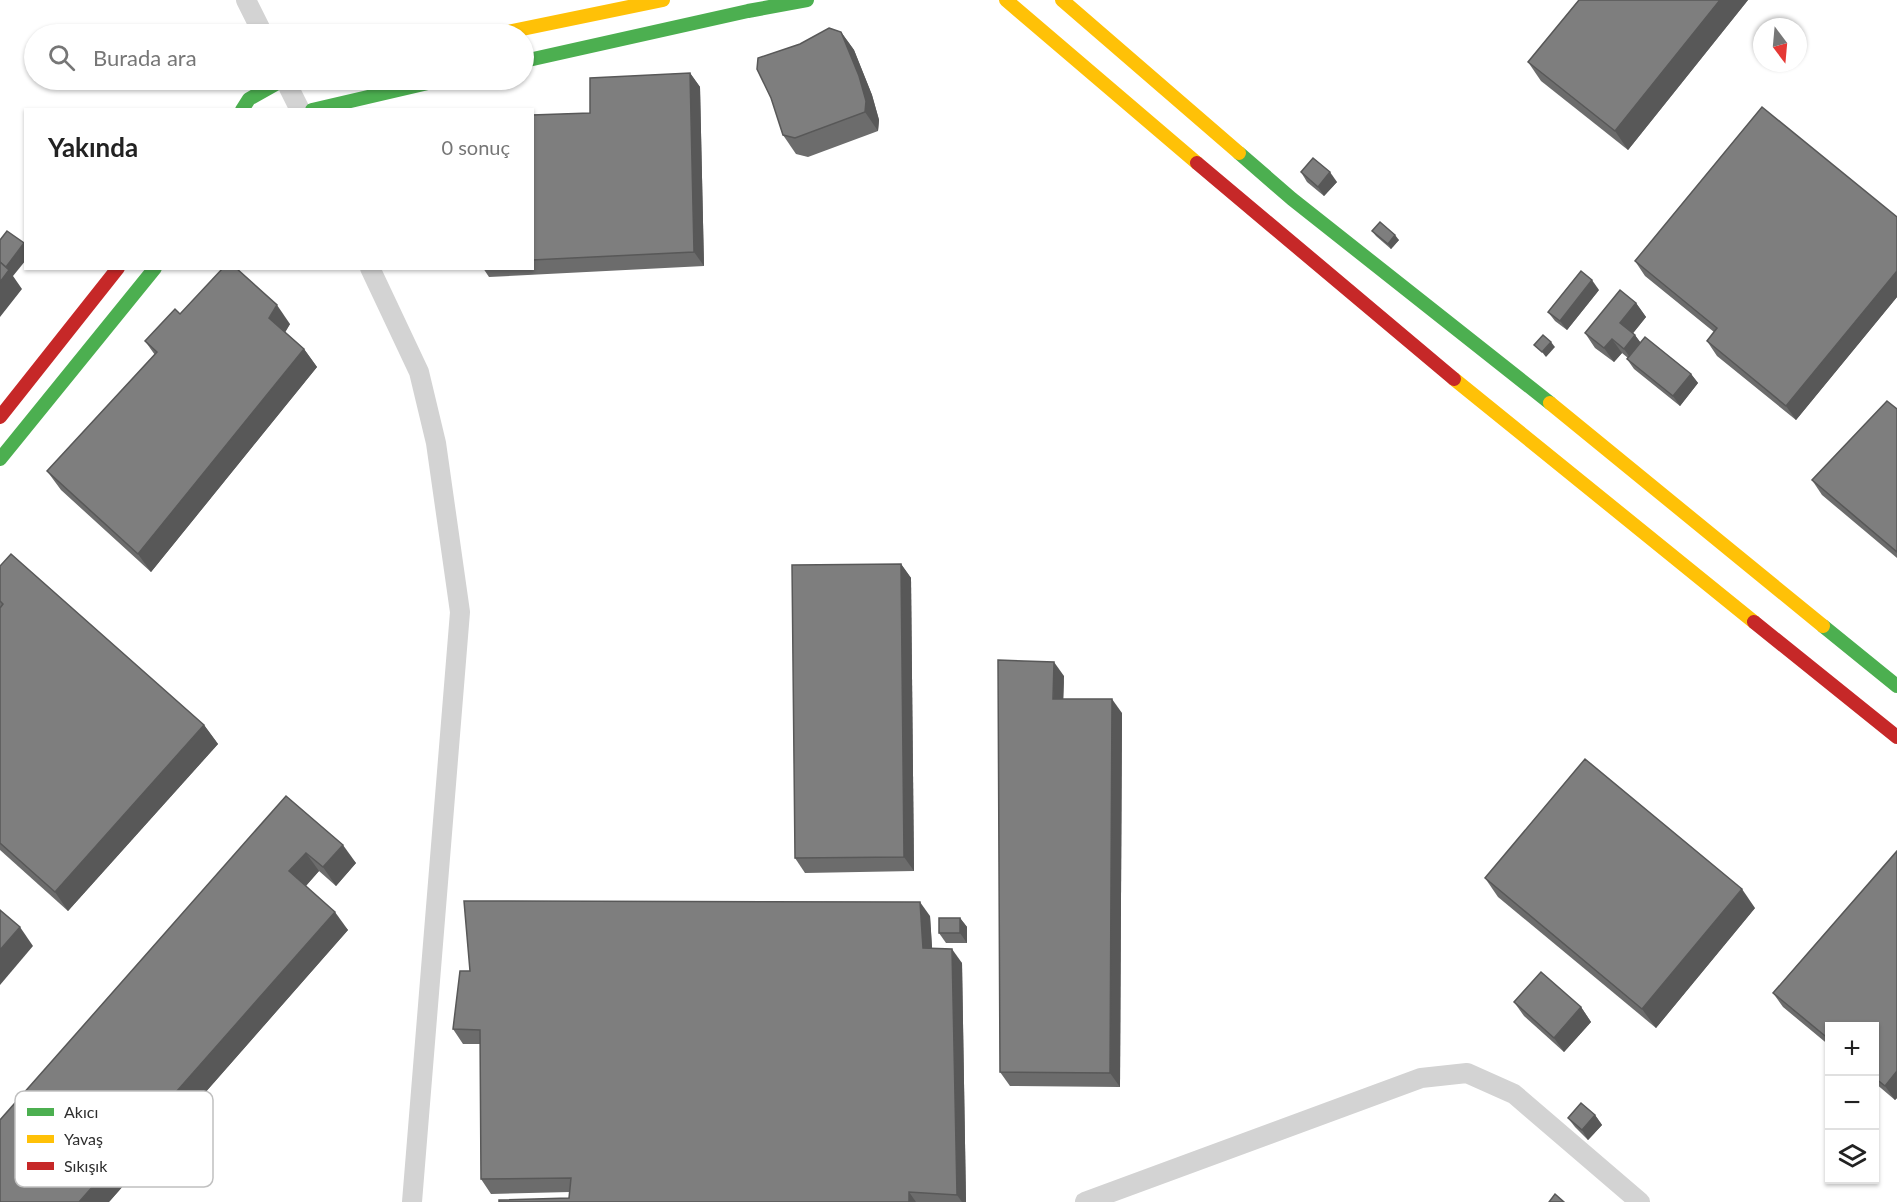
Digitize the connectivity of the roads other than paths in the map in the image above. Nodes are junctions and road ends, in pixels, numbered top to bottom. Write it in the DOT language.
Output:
graph roads {
  1 [pos="246,0"];
  2 [pos="663,0"];
  3 [pos="807,0"];
  4 [pos="1006,0"];
  5 [pos="1062,0"];
  6 [pos="258,24"];
  7 [pos="534,27"];
  8 [pos="534,59"];
  9 [pos="266,90"];
  10 [pos="289,90"];
  11 [pos="398,90"];
  12 [pos="243,108"];
  13 [pos="299,108"];
  14 [pos="321,108"];
  15 [pos="116,270"];
  16 [pos="152,270"];
  17 [pos="371,270"];
  18 [pos="0,417"];
  19 [pos="0,459"];
  20 [pos="1897,686"];
  21 [pos="1897,737"];
  22 [pos="412,1202"];
  23 [pos="1085,1202"];
  24 [pos="1640,1202"];
  1 -- 6 [label="street"];
  2 -- 7 [label="street"];
  3 -- 8 [label="street"];
  4 -- 21 [label="street"];
  5 -- 20 [label="street"];
  9 -- 12 [label="street"];
  10 -- 13 [label="street"];
  11 -- 14 [label="street"];
  15 -- 18 [label="street"];
  16 -- 19 [label="street"];
  17 -- 22 [label="street"];
  23 -- 24 [label="street"];
}
